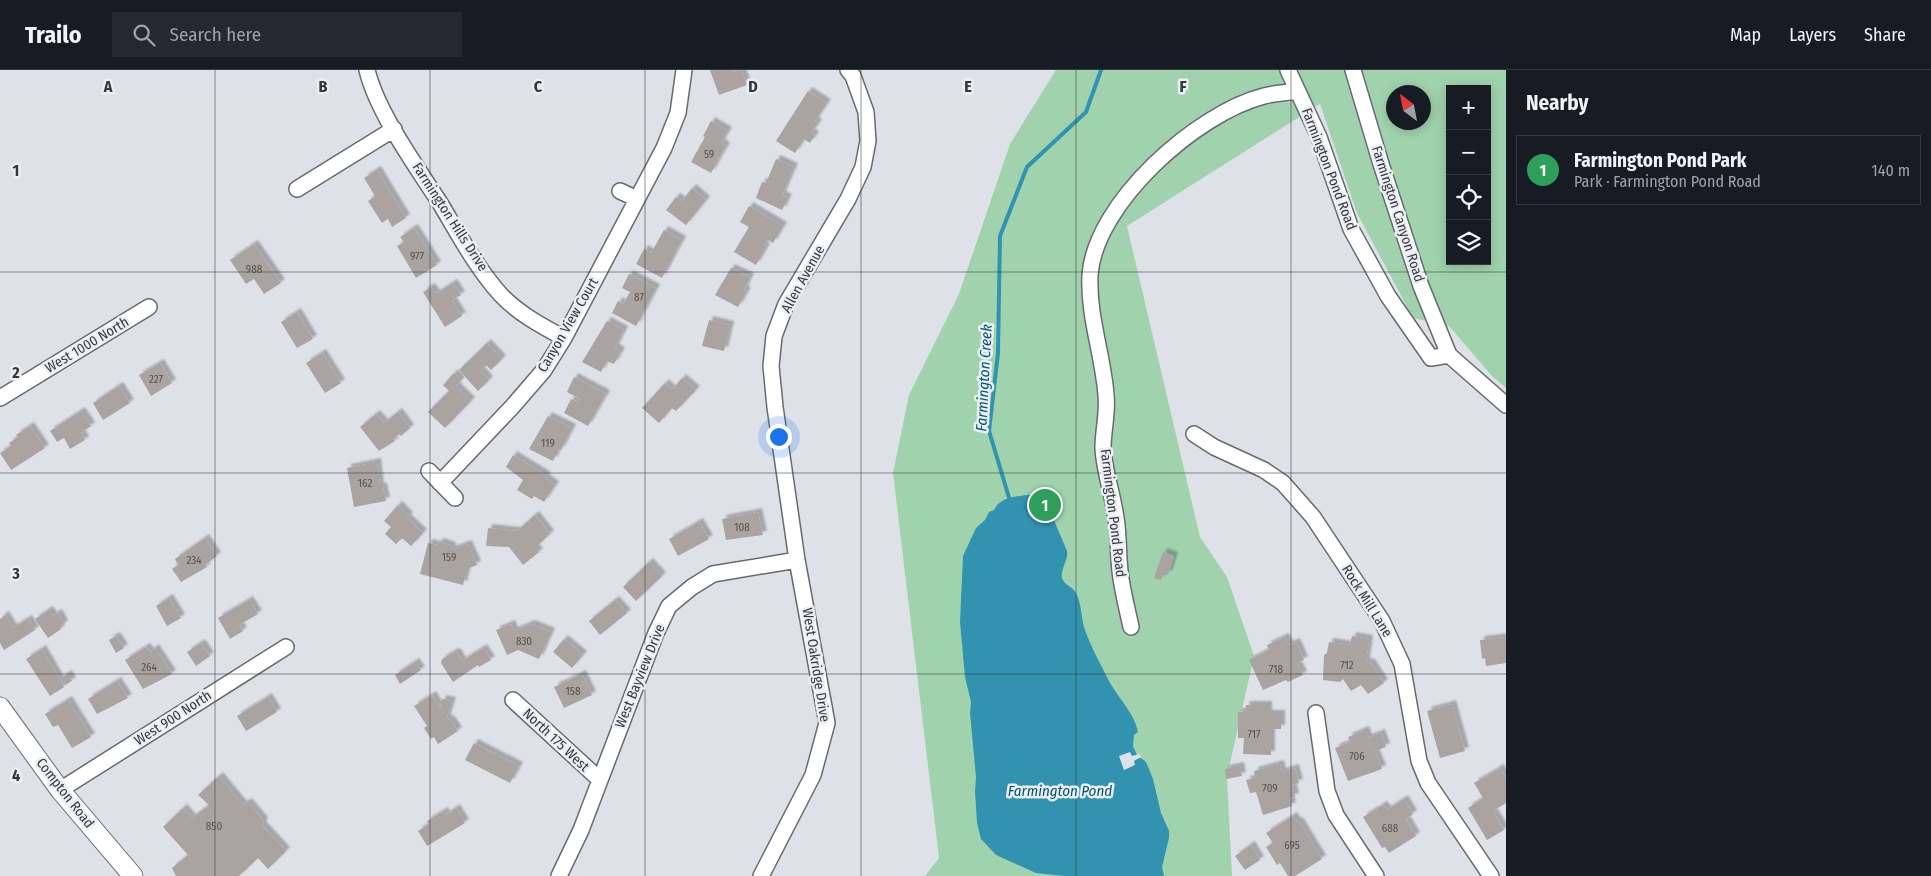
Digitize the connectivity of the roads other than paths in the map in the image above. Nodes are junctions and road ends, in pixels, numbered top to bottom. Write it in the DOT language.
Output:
graph roads {
  1 [pos="367,70"];
  2 [pos="684,70"];
  3 [pos="1288,70"];
  4 [pos="1353,70"];
  5 [pos="854,72"];
  6 [pos="1298,91"];
  7 [pos="394,130"];
  8 [pos="297,189"];
  9 [pos="620,191"];
  10 [pos="637,199"];
  11 [pos="149,307"];
  12 [pos="564,338"];
  13 [pos="1448,355"];
  14 [pos="0,398"];
  15 [pos="1506,405"];
  16 [pos="1194,434"];
  17 [pos="429,471"];
  18 [pos="440,483"];
  19 [pos="455,498"];
  20 [pos="797,560"];
  21 [pos="1131,627"];
  22 [pos="286,646"];
  23 [pos="513,700"];
  24 [pos="0,707"];
  25 [pos="1316,713"];
  26 [pos="600,780"];
  27 [pos="60,790"];
  28 [pos="133,876"];
  29 [pos="559,876"];
  30 [pos="761,876"];
  31 [pos="1376,876"];
  32 [pos="1491,876"];
  1 -- 7 [label="street, Farmington Hills Drive"];
  2 -- 10 [label="street, Canyon View Court"];
  3 -- 6 [label="street, Farmington Pond Road"];
  4 -- 13 [label="street, Farmington Canyon Road"];
  5 -- 20 [label="street, Allen Avenue"];
  6 -- 13 [label="street, Farmington Pond Road"];
  6 -- 21 [label="street, Farmington Pond Road"];
  7 -- 8 [label="street"];
  7 -- 12 [label="street, Farmington Hills Drive"];
  9 -- 10 [label="street"];
  10 -- 12 [label="street, Canyon View Court"];
  11 -- 14 [label="street, West 1000 North"];
  12 -- 18 [label="street, Canyon View Court"];
  13 -- 15 [label="street"];
  16 -- 32 [label="street, Rock Mill Lane"];
  17 -- 18 [label="street"];
  18 -- 19 [label="street"];
  20 -- 26 [label="street, West Bayview Drive"];
  20 -- 30 [label="street, West Oakridge Drive"];
  22 -- 27 [label="street, West 900 North"];
  23 -- 26 [label="street, North 175 West"];
  24 -- 27 [label="street, Compton Road"];
  25 -- 31 [label="street"];
  26 -- 29 [label="street, West Bayview Drive"];
  27 -- 28 [label="street, Compton Road"];
}
